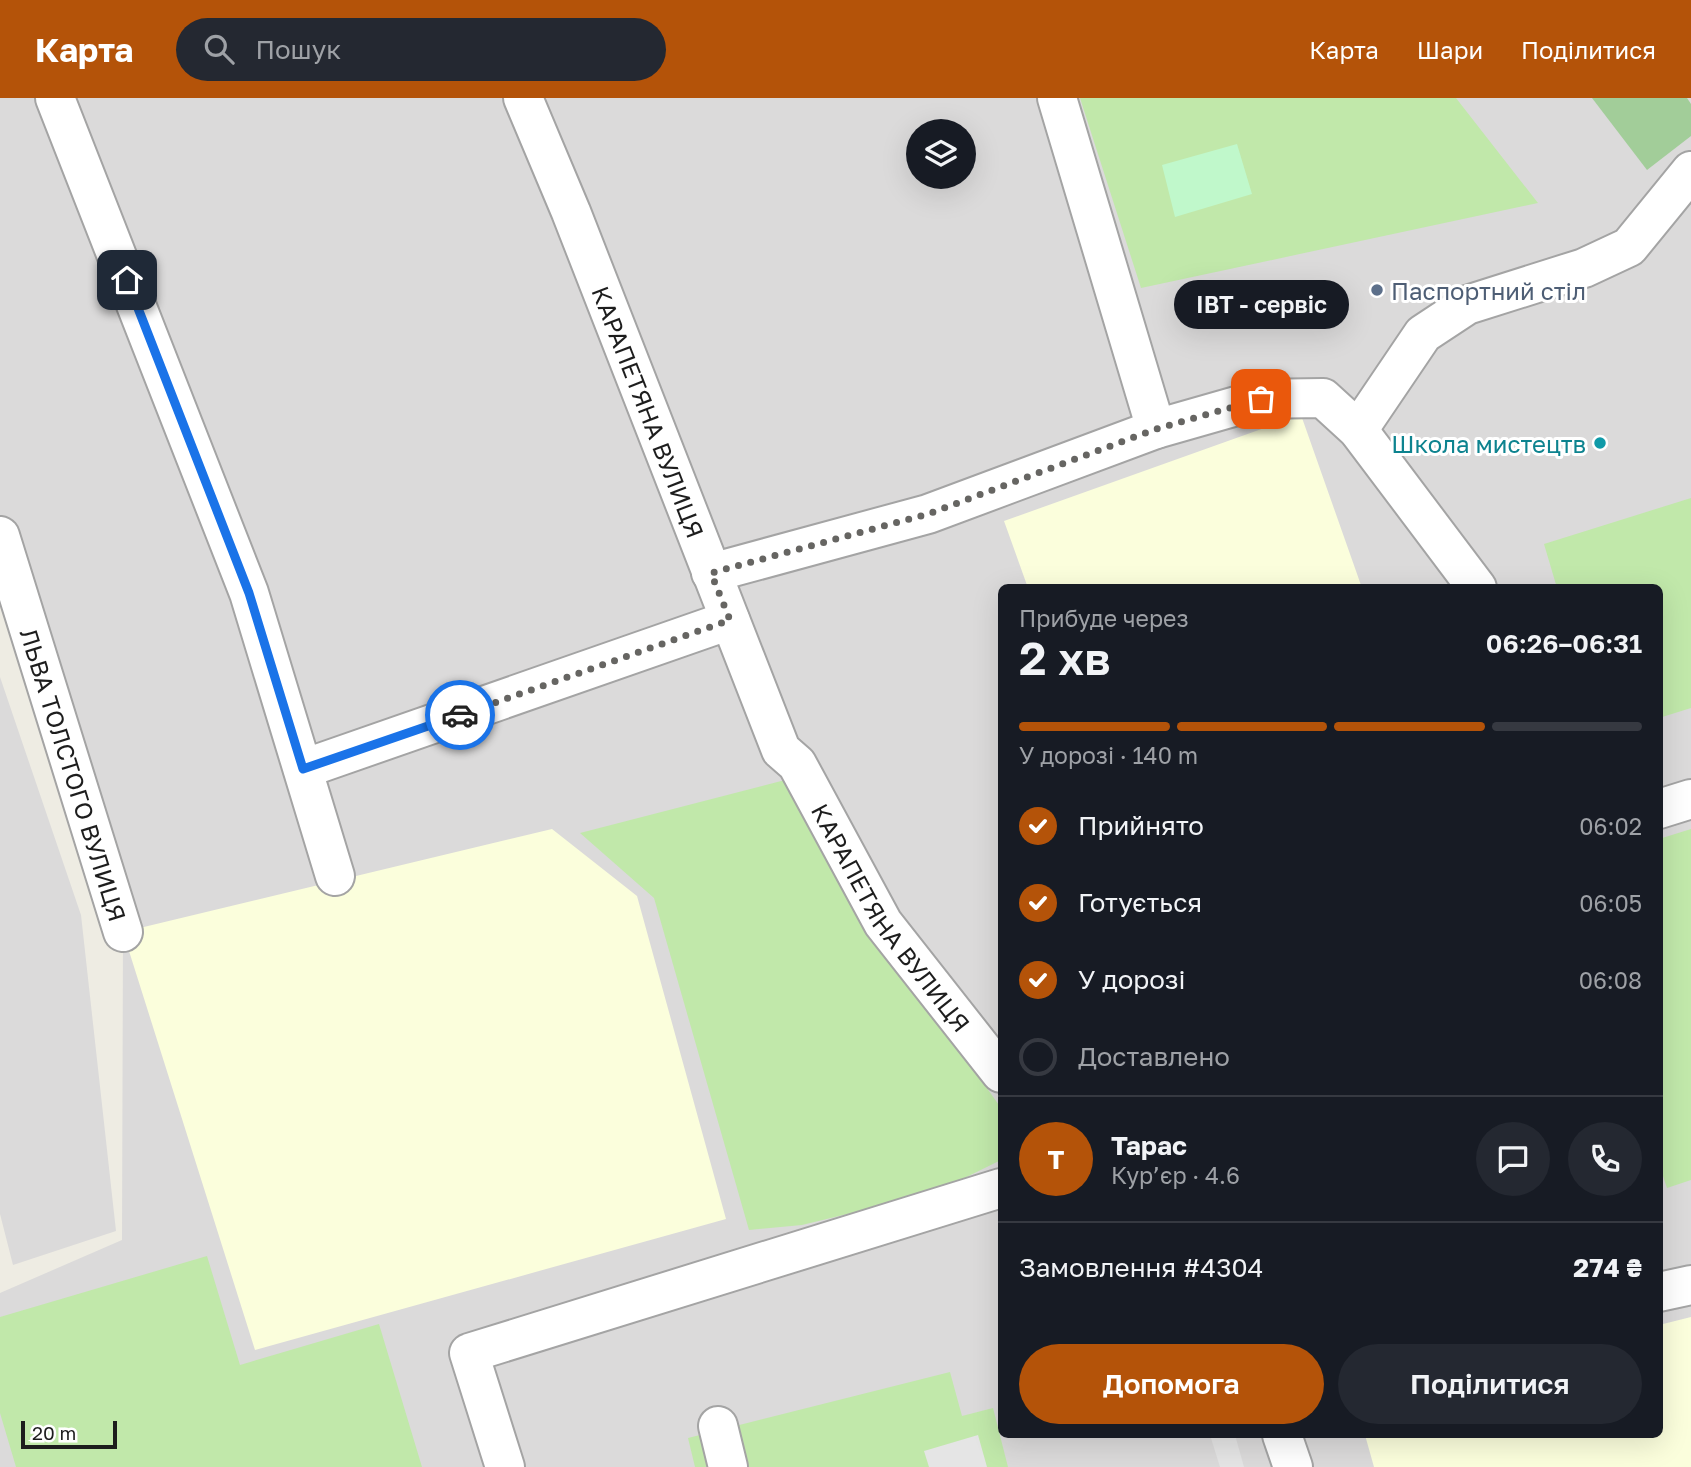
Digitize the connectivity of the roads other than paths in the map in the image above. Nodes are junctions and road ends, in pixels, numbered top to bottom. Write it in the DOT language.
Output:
graph roads {
  1 [pos="55,98"];
  2 [pos="523,98"];
  3 [pos="1057,98"];
  4 [pos="1691,171"];
  5 [pos="1156,429"];
  6 [pos="1358,430"];
  7 [pos="0,536"];
  8 [pos="711,573"];
  9 [pos="1474,584"];
  10 [pos="730,620"];
  11 [pos="303,769"];
  12 [pos="1691,799"];
  13 [pos="1663,808"];
  14 [pos="335,876"];
  15 [pos="123,932"];
  16 [pos="998,1069"];
  17 [pos="998,1189"];
  18 [pos="1691,1284"];
  19 [pos="1663,1291"];
  20 [pos="718,1426"];
  21 [pos="1283,1438"];
  22 [pos="505,1467"];
  23 [pos="728,1467"];
  24 [pos="1293,1467"];
  1 -- 11 [label="street"];
  2 -- 8 [label="street, КАРАПЕТЯНА ВУЛИЦЯ"];
  3 -- 5 [label="street"];
  4 -- 6 [label="street"];
  5 -- 6 [label="street"];
  5 -- 8 [label="street"];
  6 -- 9 [label="street"];
  7 -- 15 [label="street, ЛЬВА ТОЛСТОГО ВУЛИЦЯ"];
  8 -- 10 [label="street, КАРАПЕТЯНА ВУЛИЦЯ"];
  10 -- 11 [label="street"];
  10 -- 16 [label="street, КАРАПЕТЯНА ВУЛИЦЯ"];
  11 -- 14 [label="street"];
  12 -- 13 [label="street"];
  17 -- 22 [label="street"];
  18 -- 19 [label="street"];
  20 -- 23 [label="street"];
  21 -- 24 [label="street"];
}
